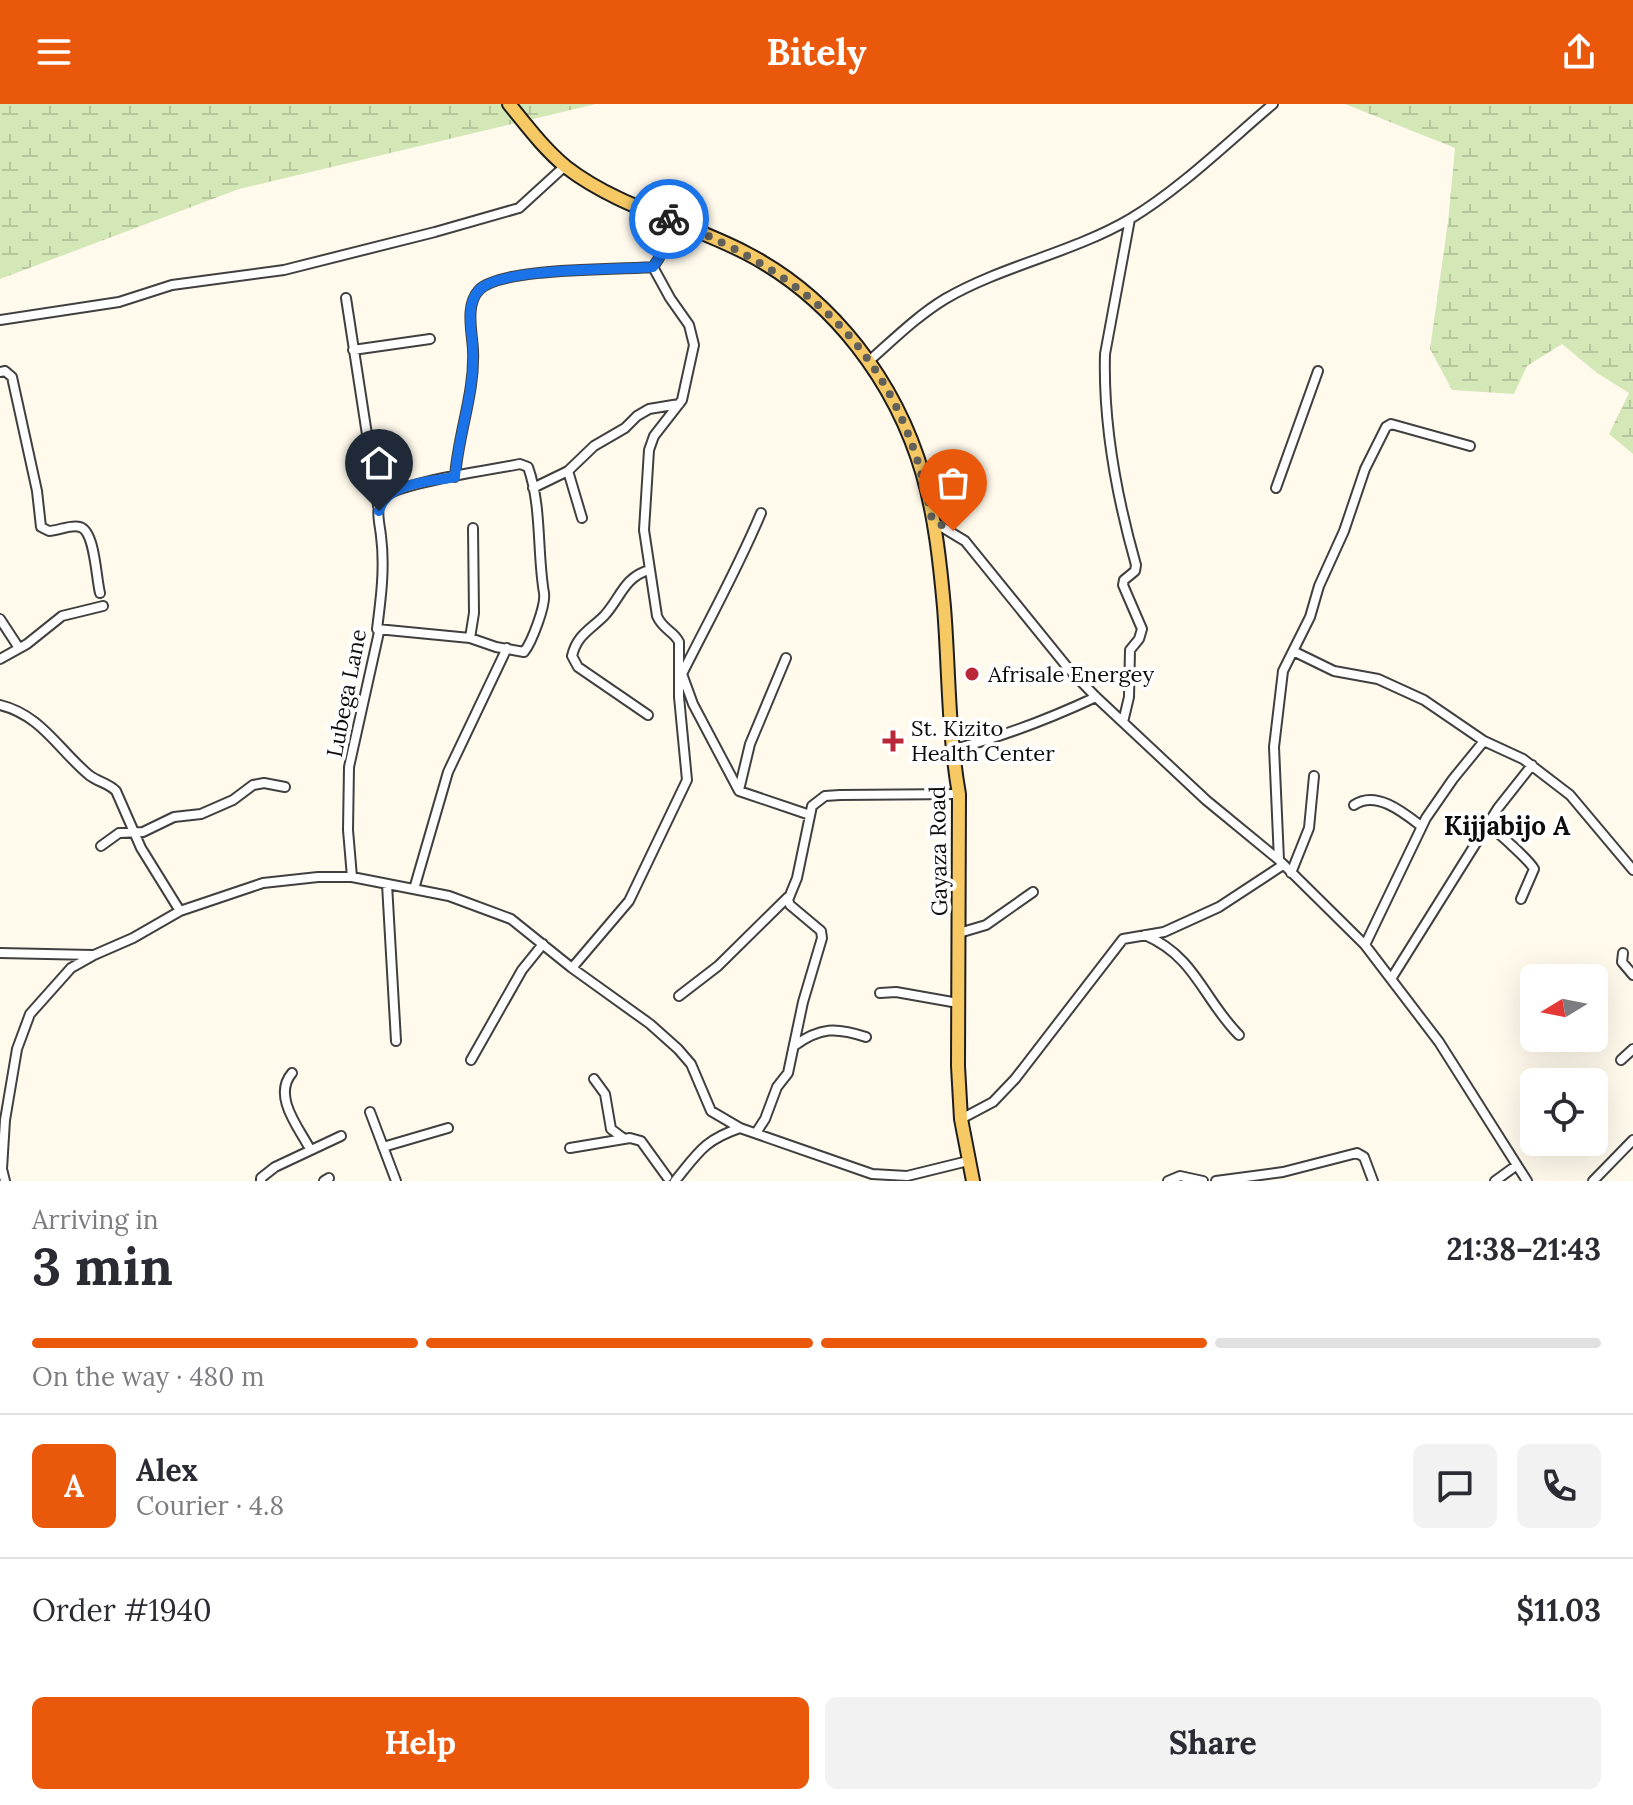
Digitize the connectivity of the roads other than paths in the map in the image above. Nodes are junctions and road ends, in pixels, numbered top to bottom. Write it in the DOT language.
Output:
graph roads {
  1 [pos="509,104"];
  2 [pos="1273,104"];
  3 [pos="565,166"];
  4 [pos="658,214"];
  5 [pos="1130,219"];
  6 [pos="653,267"];
  7 [pos="346,298"];
  8 [pos="0,320"];
  9 [pos="430,339"];
  10 [pos="353,350"];
  11 [pos="869,361"];
  12 [pos="1318,371"];
  13 [pos="0,372"];
  14 [pos="679,404"];
  15 [pos="1470,446"];
  16 [pos="568,471"];
  17 [pos="455,477"];
  18 [pos="533,488"];
  19 [pos="1276,488"];
  20 [pos="379,511"];
  21 [pos="761,513"];
  22 [pos="582,518"];
  23 [pos="932,520"];
  24 [pos="473,528"];
  25 [pos="649,570"];
  26 [pos="100,593"];
  27 [pos="103,606"];
  28 [pos="0,619"];
  29 [pos="377,629"];
  30 [pos="470,638"];
  31 [pos="19,648"];
  32 [pos="507,648"];
  33 [pos="1293,651"];
  34 [pos="786,658"];
  35 [pos="0,659"];
  36 [pos="681,670"];
  37 [pos="1096,697"];
  38 [pos="0,705"];
  39 [pos="648,715"];
  40 [pos="1123,722"];
  41 [pos="1484,741"];
  42 [pos="951,750"];
  43 [pos="1532,765"];
  44 [pos="1314,776"];
  45 [pos="285,787"];
  46 [pos="739,791"];
  47 [pos="959,794"];
  48 [pos="1354,805"];
  49 [pos="810,815"];
  50 [pos="1421,826"];
  51 [pos="1488,826"];
  52 [pos="134,830"];
  53 [pos="101,846"];
  54 [pos="1633,859"];
  55 [pos="1281,863"];
  56 [pos="1633,870"];
  57 [pos="1291,873"];
  58 [pos="352,877"];
  59 [pos="387,884"];
  60 [pos="414,889"];
  61 [pos="1033,892"];
  62 [pos="788,897"];
  63 [pos="1521,899"];
  64 [pos="180,911"];
  65 [pos="959,933"];
  66 [pos="1144,935"];
  67 [pos="543,944"];
  68 [pos="1365,945"];
  69 [pos="0,953"];
  70 [pos="1623,953"];
  71 [pos="94,955"];
  72 [pos="572,968"];
  73 [pos="1633,975"];
  74 [pos="1391,979"];
  75 [pos="880,993"];
  76 [pos="679,996"];
  77 [pos="958,1003"];
  78 [pos="1239,1035"];
  79 [pos="866,1037"];
  80 [pos="396,1041"];
  81 [pos="794,1046"];
  82 [pos="1633,1049"];
  83 [pos="471,1060"];
  84 [pos="1621,1060"];
  85 [pos="292,1073"];
  86 [pos="594,1079"];
  87 [pos="370,1112"];
  88 [pos="961,1119"];
  89 [pos="448,1128"];
  90 [pos="740,1128"];
  91 [pos="756,1133"];
  92 [pos="341,1136"];
  93 [pos="623,1138"];
  94 [pos="1633,1140"];
  95 [pos="383,1147"];
  96 [pos="570,1148"];
  97 [pos="310,1149"];
  98 [pos="968,1161"];
  99 [pos="1517,1165"];
  100 [pos="1,1169"];
  101 [pos="671,1179"];
  102 [pos="5,1181"];
  103 [pos="261,1181"];
  104 [pos="396,1181"];
  105 [pos="973,1181"];
  106 [pos="1168,1181"];
  107 [pos="1203,1181"];
  108 [pos="1216,1181"];
  109 [pos="1373,1181"];
  110 [pos="1495,1181"];
  111 [pos="1527,1181"];
  112 [pos="1593,1181"];
  1 -- 3 [label="main road, Gayaza Road"];
  2 -- 5 [label="street"];
  3 -- 4 [label="main road, Gayaza Road"];
  3 -- 8 [label="street"];
  4 -- 6 [label="street"];
  4 -- 11 [label="main road, Gayaza Road"];
  5 -- 11 [label="street"];
  5 -- 40 [label="street"];
  6 -- 14 [label="street"];
  6 -- 17 [label="street"];
  7 -- 10 [label="street, Lubega Lane"];
  9 -- 10 [label="street"];
  10 -- 20 [label="street, Lubega Lane"];
  11 -- 23 [label="main road, Gayaza Road"];
  12 -- 19 [label="street"];
  13 -- 26 [label="street"];
  14 -- 16 [label="street"];
  14 -- 25 [label="street"];
  15 -- 33 [label="street"];
  16 -- 18 [label="street"];
  16 -- 22 [label="street"];
  17 -- 18 [label="street"];
  17 -- 20 [label="street"];
  18 -- 32 [label="street"];
  20 -- 29 [label="street, Lubega Lane"];
  21 -- 36 [label="street"];
  23 -- 37 [label="street"];
  23 -- 42 [label="main road, Gayaza Road"];
  24 -- 30 [label="street"];
  25 -- 36 [label="street"];
  25 -- 39 [label="street"];
  27 -- 31 [label="street"];
  28 -- 31 [label="street"];
  29 -- 30 [label="street"];
  29 -- 58 [label="street, Lubega Lane"];
  30 -- 32 [label="street"];
  31 -- 35 [label="street"];
  32 -- 60 [label="street"];
  33 -- 41 [label="street"];
  33 -- 55 [label="street"];
  34 -- 46 [label="street"];
  36 -- 46 [label="street"];
  36 -- 72 [label="street"];
  37 -- 40 [label="street"];
  37 -- 42 [label="street"];
  38 -- 52 [label="street"];
  40 -- 55 [label="street"];
  41 -- 43 [label="street"];
  41 -- 50 [label="street"];
  42 -- 47 [label="main road, Gayaza Road"];
  43 -- 51 [label="street"];
  43 -- 56 [label="street"];
  44 -- 57 [label="street"];
  45 -- 52 [label="street"];
  46 -- 49 [label="street"];
  47 -- 49 [label="street"];
  47 -- 65 [label="main road, Gayaza Road"];
  48 -- 50 [label="street"];
  49 -- 62 [label="street"];
  50 -- 68 [label="street"];
  51 -- 63 [label="street"];
  51 -- 74 [label="street"];
  52 -- 53 [label="street"];
  52 -- 64 [label="street"];
  54 -- 56 [label="street"];
  55 -- 57 [label="street"];
  55 -- 66 [label="street"];
  57 -- 68 [label="street"];
  58 -- 59 [label="street"];
  58 -- 64 [label="street"];
  59 -- 60 [label="street"];
  59 -- 80 [label="street"];
  60 -- 67 [label="street"];
  61 -- 65 [label="street"];
  62 -- 76 [label="street"];
  62 -- 81 [label="street"];
  64 -- 71 [label="street"];
  65 -- 77 [label="main road, Gayaza Road"];
  66 -- 78 [label="street"];
  66 -- 88 [label="street"];
  67 -- 72 [label="street"];
  67 -- 83 [label="street"];
  68 -- 74 [label="street"];
  69 -- 71 [label="street"];
  70 -- 73 [label="street"];
  71 -- 100 [label="street"];
  72 -- 90 [label="street"];
  74 -- 99 [label="street"];
  75 -- 77 [label="street"];
  77 -- 88 [label="main road, Gayaza Road"];
  79 -- 81 [label="street"];
  81 -- 91 [label="street"];
  82 -- 84 [label="street"];
  85 -- 97 [label="street"];
  86 -- 93 [label="street"];
  87 -- 95 [label="street"];
  88 -- 98 [label="main road, Gayaza Road"];
  89 -- 95 [label="street"];
  90 -- 91 [label="street"];
  90 -- 101 [label="street"];
  91 -- 98 [label="street"];
  92 -- 97 [label="street"];
  93 -- 96 [label="street"];
  93 -- 101 [label="street"];
  94 -- 112 [label="street"];
  95 -- 104 [label="street"];
  97 -- 103 [label="street"];
  98 -- 105 [label="main road, Gayaza Road"];
  99 -- 110 [label="street"];
  99 -- 111 [label="street"];
  100 -- 102 [label="street"];
  106 -- 107 [label="street"];
  108 -- 109 [label="street"];
}
